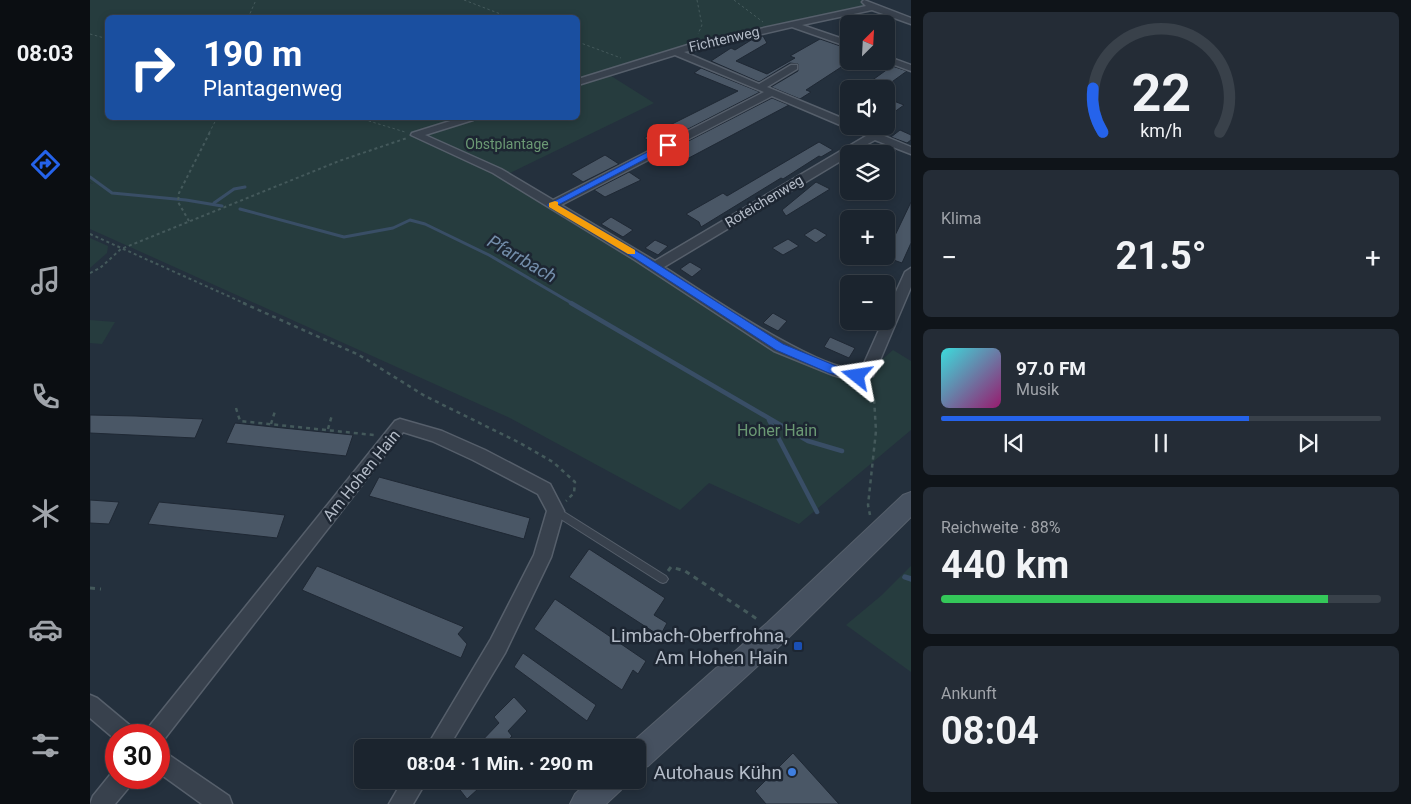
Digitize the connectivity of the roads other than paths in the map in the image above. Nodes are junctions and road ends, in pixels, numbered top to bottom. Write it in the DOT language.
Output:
graph roads {
  1 [pos="863,0"];
  2 [pos="874,7"];
  3 [pos="911,21"];
  4 [pos="792,24"];
  5 [pos="840,41"];
  6 [pos="674,51"];
  7 [pos="895,62"];
  8 [pos="794,67"];
  9 [pos="911,68"];
  10 [pos="580,81"];
  11 [pos="760,87"];
  12 [pos="772,92"];
  13 [pos="463,120"];
  14 [pos="840,120"];
  15 [pos="874,136"];
  16 [pos="911,151"];
  17 [pos="552,205"];
  18 [pos="655,267"];
  19 [pos="911,272"];
  20 [pos="906,296"];
  21 [pos="911,502"];
  22 [pos="556,511"];
  23 [pos="663,579"];
  24 [pos="90,705"];
  25 [pos="113,724"];
  26 [pos="164,724"];
  27 [pos="441,739"];
  28 [pos="646,749"];
  29 [pos="170,768"];
  30 [pos="113,789"];
  31 [pos="410,789"];
  32 [pos="601,789"];
  33 [pos="100,804"];
  34 [pos="221,804"];
  35 [pos="400,804"];
  36 [pos="585,804"];
  1 -- 2 [label="street"];
  2 -- 3 [label="street"];
  2 -- 4 [label="street, Fichtenweg"];
  4 -- 5 [label="street"];
  4 -- 6 [label="street, Fichtenweg"];
  6 -- 10 [label="street, Fichtenweg"];
  6 -- 11 [label="street"];
  7 -- 9 [label="street"];
  8 -- 11 [label="street"];
  11 -- 12 [label="street"];
  12 -- 14 [label="street"];
  12 -- 17 [label="street"];
  13 -- 17 [label="street"];
  15 -- 16 [label="street"];
  15 -- 18 [label="street, Roteichenweg"];
  17 -- 18 [label="street"];
  18 -- 20 [label="street"];
  19 -- 20 [label="street"];
  21 -- 28 [label="main road"];
  22 -- 23 [label="lane"];
  22 -- 26 [label="street, Am Hohen Hain"];
  22 -- 27 [label="street"];
  24 -- 25 [label="street"];
  29 -- 34 [label="street"];
  30 -- 33 [label="street"];
  31 -- 35 [label="street"];
  32 -- 36 [label="main road"];
}
